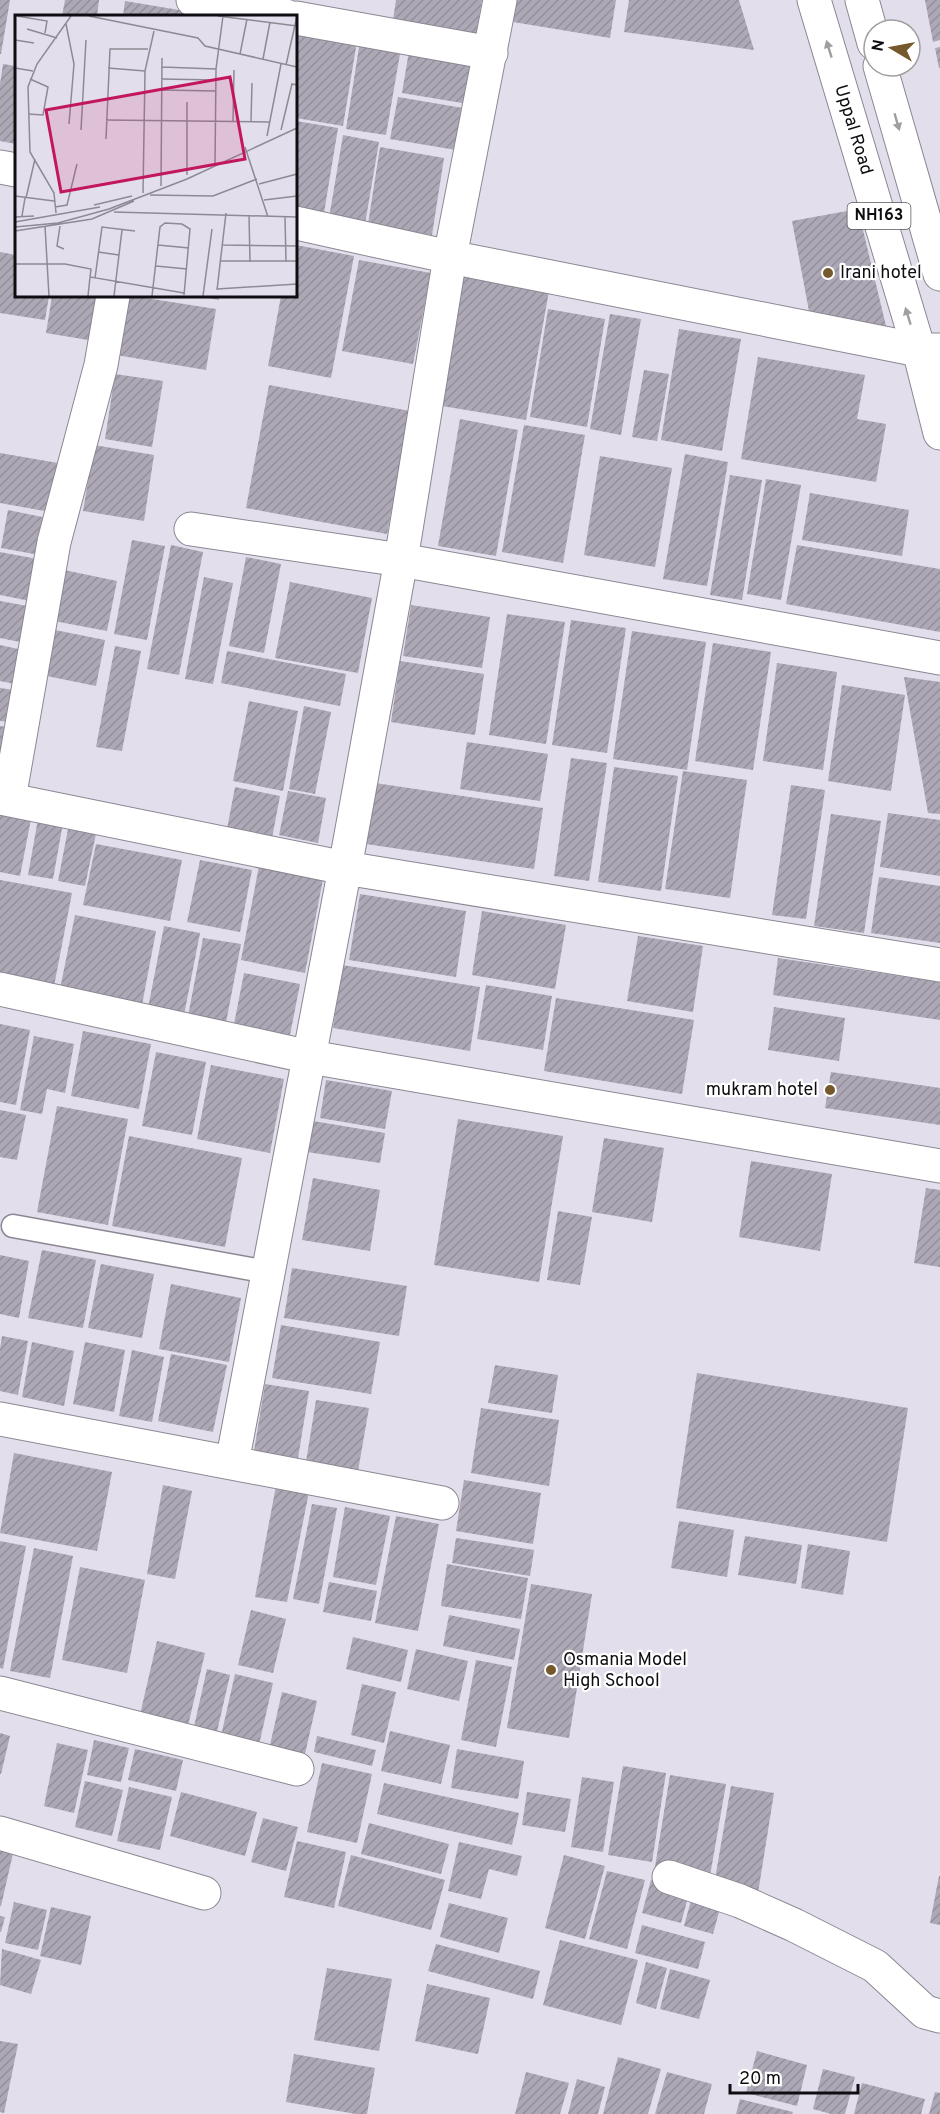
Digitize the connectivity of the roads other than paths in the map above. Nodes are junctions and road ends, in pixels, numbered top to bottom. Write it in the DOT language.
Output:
graph roads {
  1 [pos="193,0"];
  2 [pos="500,0"];
  3 [pos="814,0"];
  4 [pos="862,0"];
  5 [pos="280,15"];
  6 [pos="297,18"];
  7 [pos="867,18"];
  8 [pos="491,53"];
  9 [pos="883,78"];
  10 [pos="297,223"];
  11 [pos="450,257"];
  12 [pos="940,274"];
  13 [pos="113,297"];
  14 [pos="929,350"];
  15 [pos="940,434"];
  16 [pos="191,529"];
  17 [pos="401,560"];
  18 [pos="940,658"];
  19 [pos="4,798"];
  20 [pos="345,868"];
  21 [pos="940,964"];
  22 [pos="0,989"];
  23 [pos="310,1057"];
  24 [pos="940,1166"];
  25 [pos="13,1226"];
  26 [pos="268,1272"];
  27 [pos="0,1419"];
  28 [pos="232,1463"];
  29 [pos="442,1503"];
  30 [pos="0,1693"];
  31 [pos="297,1769"];
  32 [pos="0,1833"];
  33 [pos="669,1877"];
  34 [pos="204,1893"];
  35 [pos="940,2016"];
  1 -- 5 [label="main road"];
  2 -- 8 [label="main road"];
  14 -- 3 [label="main road, Uppal Road / NH163, one-way"];
  4 -- 7 [label="main road"];
  6 -- 8 [label="main road"];
  8 -- 11 [label="main road"];
  9 -- 12 [label="main road, NH163, one-way"];
  10 -- 11 [label="main road"];
  11 -- 14 [label="main road"];
  11 -- 17 [label="main road"];
  13 -- 19 [label="main road"];
  14 -- 15 [label="main road, Uppal Road / NH163"];
  16 -- 17 [label="main road"];
  17 -- 18 [label="main road"];
  17 -- 20 [label="main road"];
  19 -- 20 [label="main road"];
  20 -- 21 [label="main road"];
  20 -- 23 [label="main road"];
  22 -- 23 [label="main road"];
  23 -- 24 [label="main road"];
  23 -- 26 [label="main road"];
  25 -- 26 [label="lane"];
  26 -- 28 [label="main road"];
  27 -- 28 [label="main road"];
  28 -- 29 [label="main road"];
  30 -- 31 [label="main road"];
  32 -- 34 [label="main road"];
  33 -- 35 [label="main road"];
}
